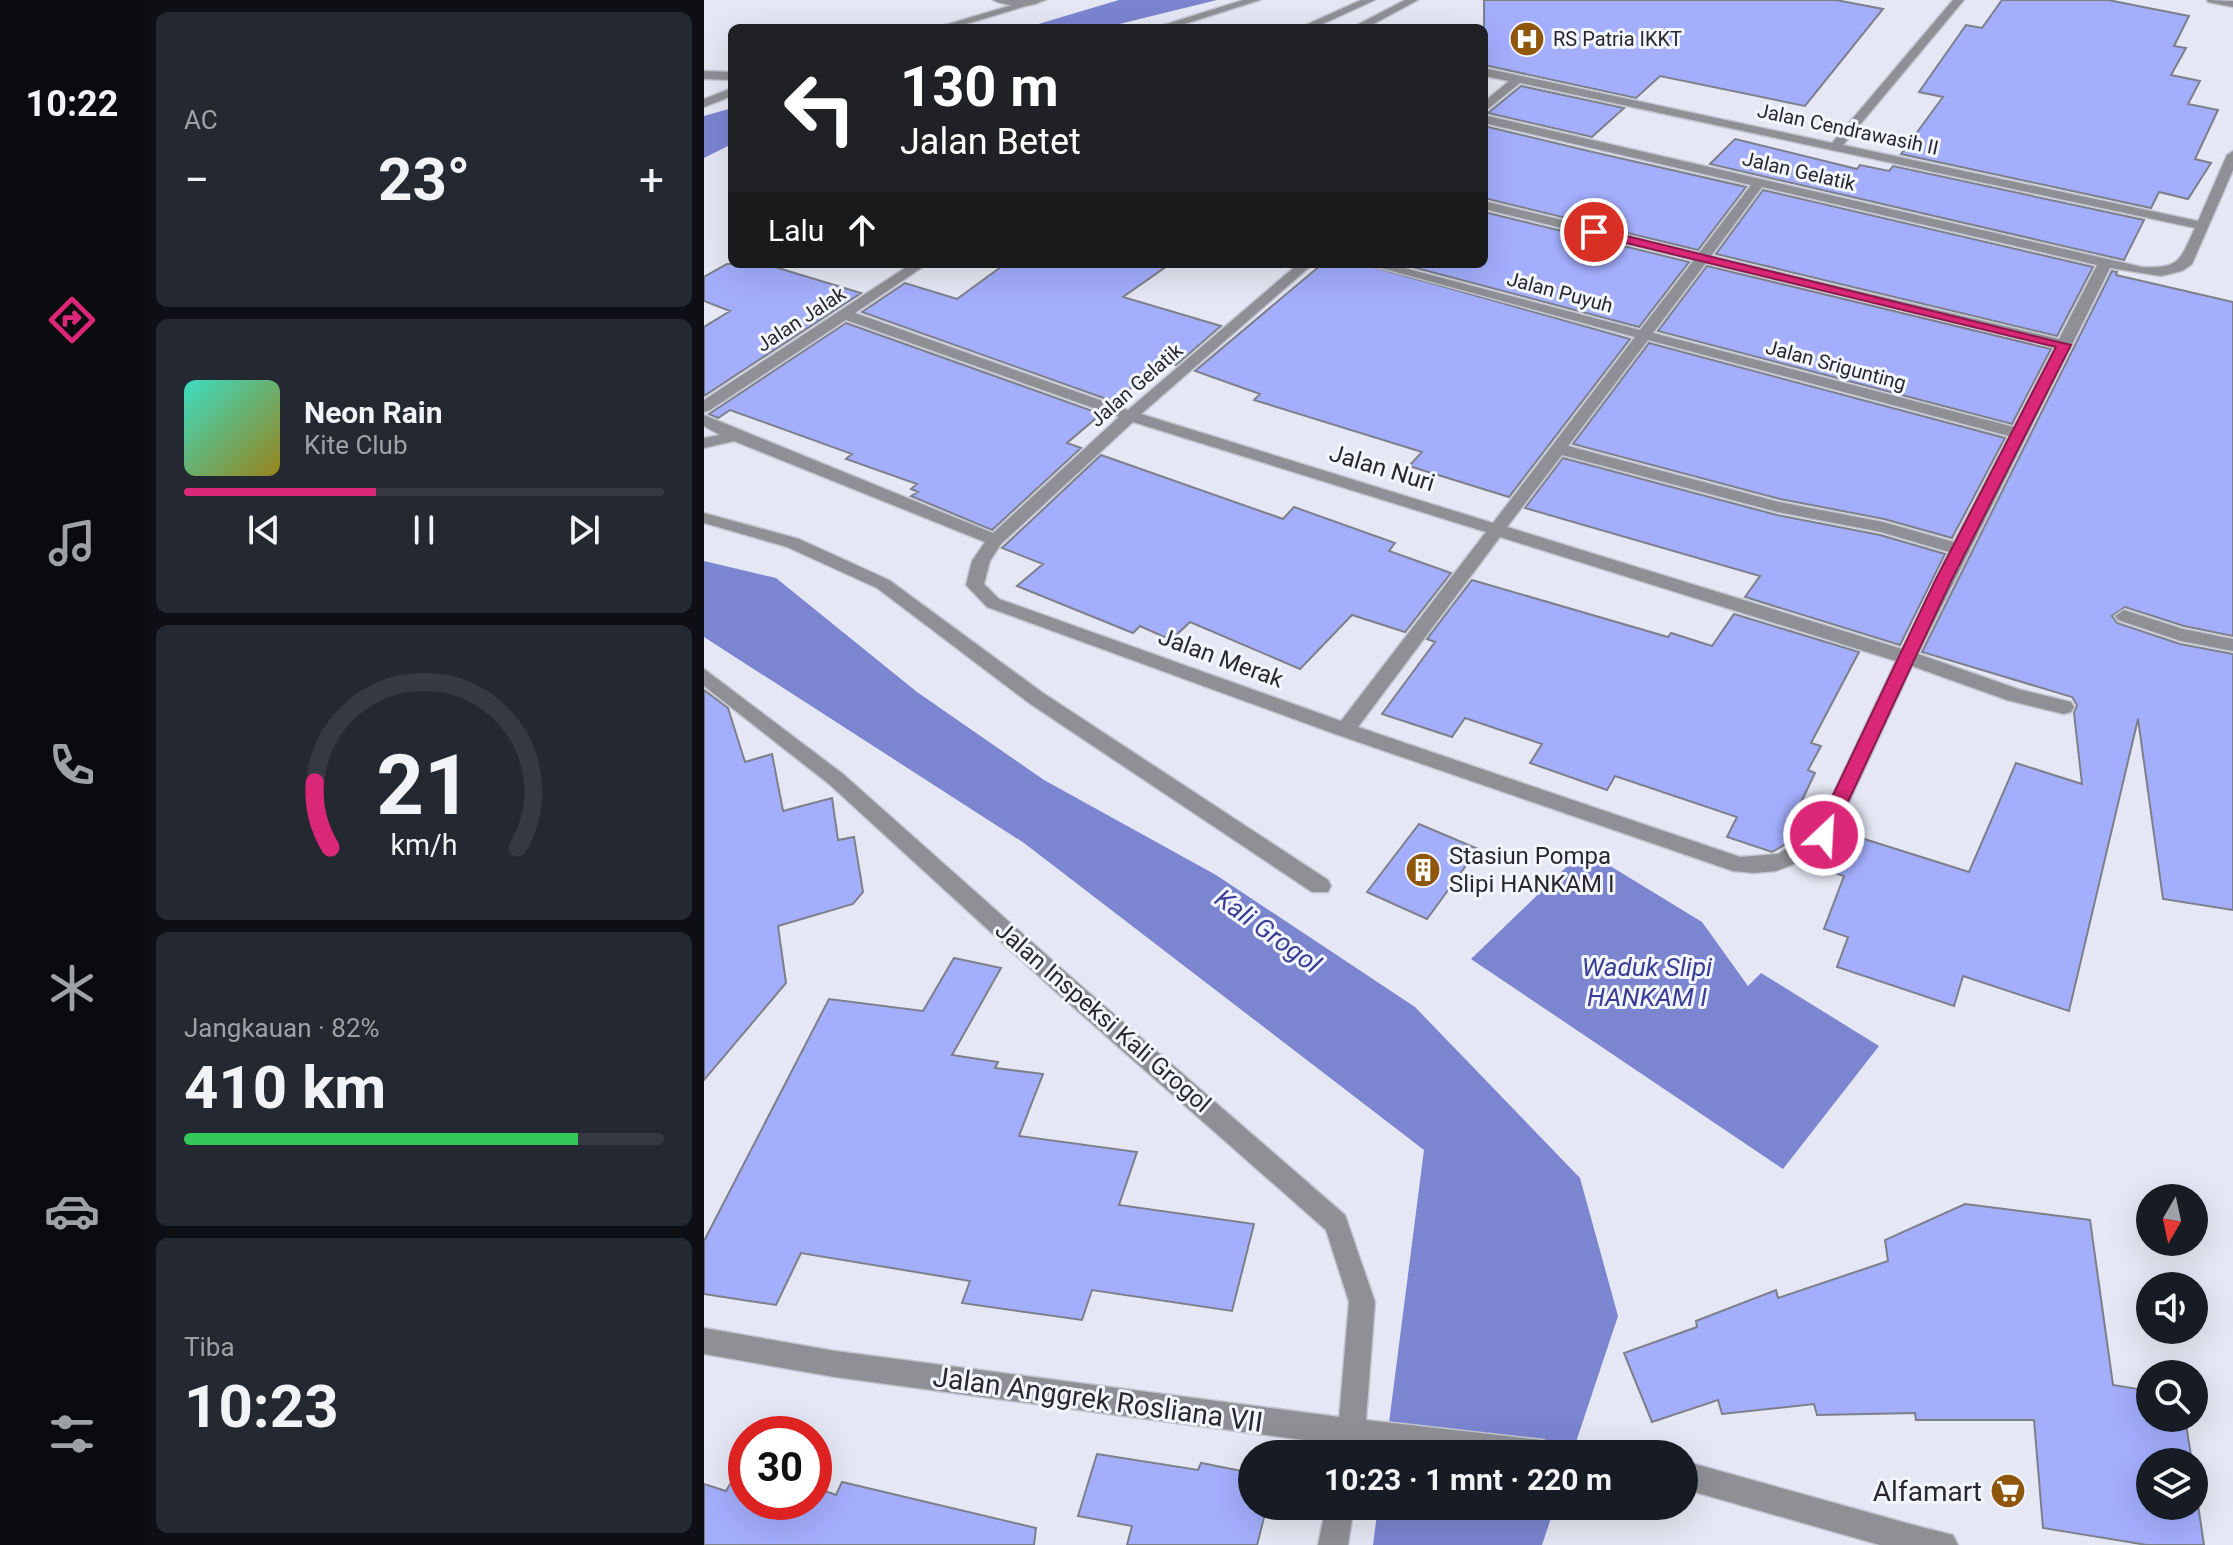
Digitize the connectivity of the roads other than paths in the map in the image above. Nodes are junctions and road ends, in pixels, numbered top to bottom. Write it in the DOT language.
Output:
graph roads {
  1 [pos="998,0"];
  2 [pos="1255,0"];
  3 [pos="1370,0"];
  4 [pos="1413,0"];
  5 [pos="1959,0"];
  6 [pos="2212,0"];
  7 [pos="1038,1"];
  8 [pos="2233,4"];
  9 [pos="955,24"];
  10 [pos="1174,24"];
  11 [pos="1326,24"];
  12 [pos="1365,24"];
  13 [pos="1488,73"];
  14 [pos="704,75"];
  15 [pos="728,76"];
  16 [pos="1518,79"];
  17 [pos="728,94"];
  18 [pos="704,103"];
  19 [pos="1488,105"];
  20 [pos="1488,120"];
  21 [pos="1836,146"];
  22 [pos="2233,155"];
  23 [pos="1759,183"];
  24 [pos="1488,206"];
  25 [pos="2204,226"];
  26 [pos="1703,258"];
  27 [pos="2105,263"];
  28 [pos="914,268"];
  29 [pos="1301,268"];
  30 [pos="1388,268"];
  31 [pos="846,315"];
  32 [pos="1644,335"];
  33 [pos="2064,345"];
  34 [pos="704,407"];
  35 [pos="1130,416"];
  36 [pos="704,420"];
  37 [pos="2018,433"];
  38 [pos="735,436"];
  39 [pos="704,443"];
  40 [pos="1560,449"];
  41 [pos="704,518"];
  42 [pos="1498,530"];
  43 [pos="995,540"];
  44 [pos="1959,549"];
  45 [pos="2124,616"];
  46 [pos="2233,645"];
  47 [pos="1906,657"];
  48 [pos="704,676"];
  49 [pos="2064,707"];
  50 [pos="1345,730"];
  51 [pos="1320,886"];
  52 [pos="704,1341"];
  53 [pos="1326,1440"];
  54 [pos="1352,1440"];
  55 [pos="1368,1440"];
  56 [pos="1418,1440"];
  57 [pos="1698,1479"];
  58 [pos="1337,1520"];
  59 [pos="1926,1544"];
  60 [pos="1333,1545"];
  1 -- 7 [label="street"];
  2 -- 10 [label="street"];
  3 -- 11 [label="street"];
  4 -- 12 [label="street"];
  5 -- 21 [label="street"];
  6 -- 8 [label="street"];
  7 -- 9 [label="street"];
  13 -- 16 [label="street, Jalan Cendrawasih II"];
  14 -- 15 [label="street"];
  16 -- 19 [label="street"];
  16 -- 21 [label="street, Jalan Cendrawasih II"];
  17 -- 18 [label="street"];
  20 -- 23 [label="street, Jalan Gelatik"];
  21 -- 25 [label="street, Jalan Cendrawasih II"];
  22 -- 25 [label="street"];
  23 -- 26 [label="street"];
  23 -- 27 [label="street, Jalan Gelatik"];
  24 -- 26 [label="street"];
  25 -- 27 [label="street"];
  26 -- 32 [label="street"];
  26 -- 33 [label="street"];
  27 -- 33 [label="street"];
  28 -- 31 [label="street, Jalan Jalak"];
  29 -- 35 [label="street, Jalan Gelatik"];
  30 -- 32 [label="street, Jalan Puyuh"];
  31 -- 34 [label="street, Jalan Jalak"];
  31 -- 35 [label="street, Jalan Nuri"];
  32 -- 37 [label="street, Jalan Srigunting"];
  32 -- 40 [label="street"];
  33 -- 37 [label="street"];
  35 -- 42 [label="street, Jalan Nuri"];
  35 -- 43 [label="street, Jalan Gelatik"];
  36 -- 38 [label="street"];
  37 -- 44 [label="street"];
  38 -- 39 [label="street"];
  38 -- 43 [label="street"];
  40 -- 42 [label="street"];
  40 -- 44 [label="street"];
  41 -- 51 [label="street"];
  42 -- 47 [label="street, Jalan Nuri"];
  42 -- 50 [label="street"];
  43 -- 50 [label="street, Jalan Merak"];
  44 -- 47 [label="street"];
  45 -- 46 [label="street"];
  47 -- 49 [label="street, Jalan Nuri"];
  47 -- 50 [label="street, Jalan Merak"];
  48 -- 54 [label="street, Jalan Inspeksi Kali Grogol"];
  52 -- 53 [label="street, Jalan Anggrek Rosliana VII"];
  55 -- 56 [label="street, Jalan Anggrek Rosliana VII"];
  57 -- 59 [label="street"];
  58 -- 60 [label="street"];
}
